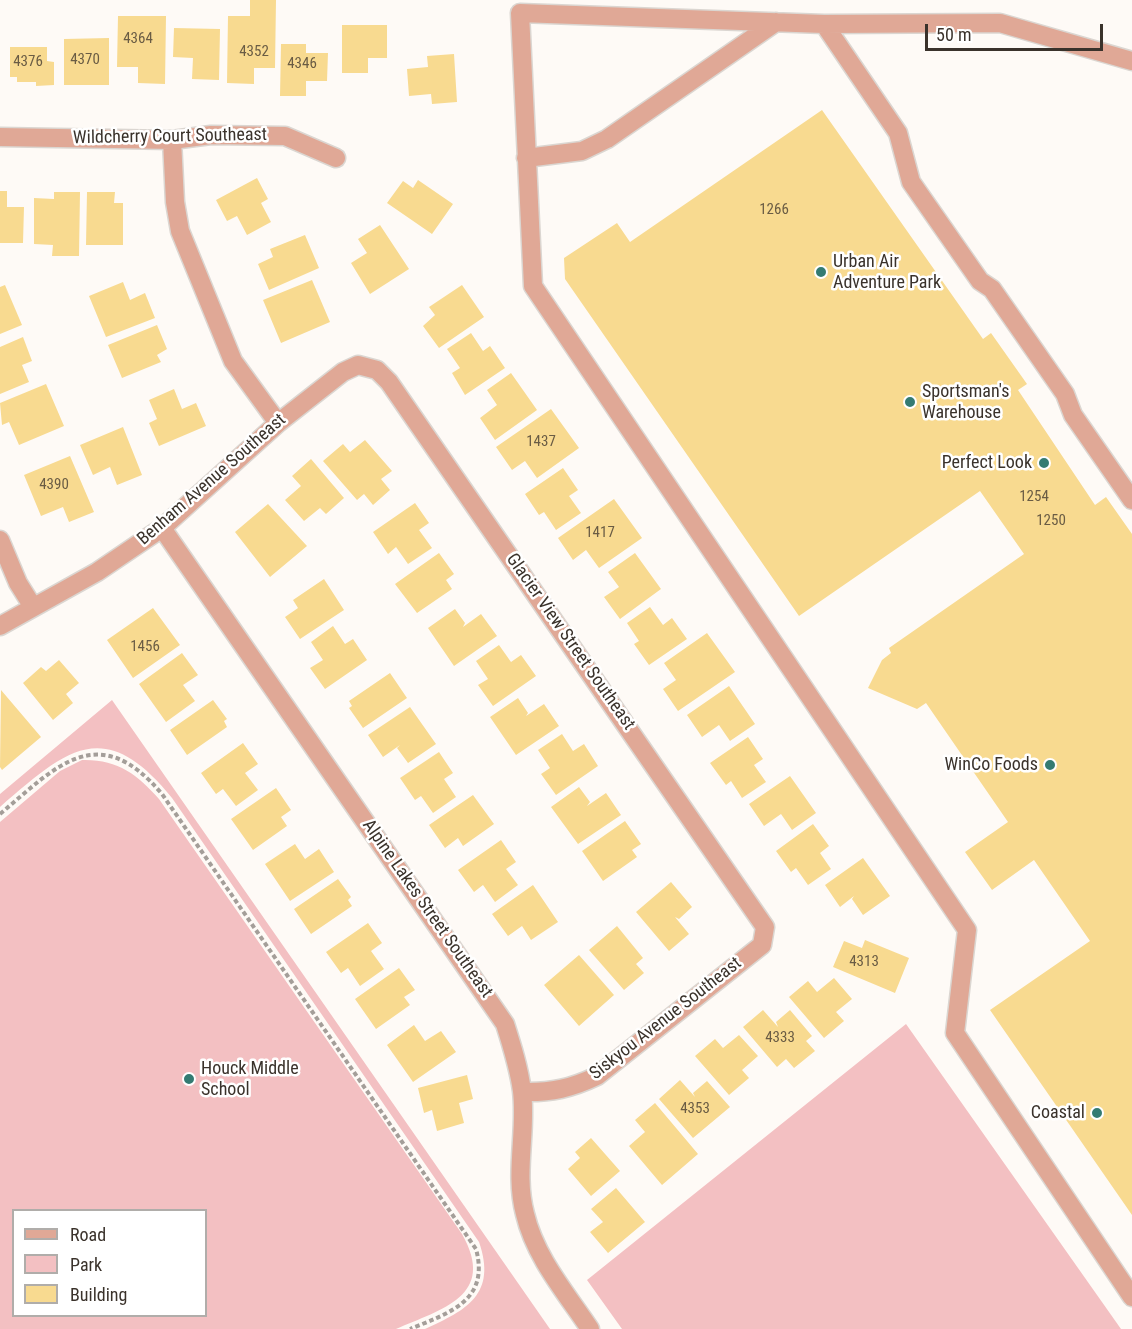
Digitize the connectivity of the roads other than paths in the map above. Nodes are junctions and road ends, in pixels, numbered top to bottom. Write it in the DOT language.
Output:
graph roads {
  1 [pos="776,22"];
  2 [pos="824,24"];
  3 [pos="1132,61"];
  4 [pos="0,137"];
  5 [pos="172,140"];
  6 [pos="336,158"];
  7 [pos="526,158"];
  8 [pos="358,365"];
  9 [pos="278,423"];
  10 [pos="1132,500"];
  11 [pos="162,528"];
  12 [pos="0,540"];
  13 [pos="33,607"];
  14 [pos="0,626"];
  15 [pos="766,935"];
  16 [pos="522,1092"];
  17 [pos="1132,1297"];
  18 [pos="590,1329"];
  1 -- 2 [label="street"];
  1 -- 7 [label="street"];
  1 -- 7 [label="street"];
  2 -- 3 [label="street"];
  2 -- 10 [label="street"];
  4 -- 5 [label="street, Wildcherry Court Southeast"];
  5 -- 6 [label="street, Wildcherry Court Southeast"];
  5 -- 9 [label="street"];
  7 -- 17 [label="street"];
  8 -- 9 [label="street, Benham Avenue Southeast"];
  8 -- 15 [label="street, Glacier View Street Southeast"];
  9 -- 11 [label="street, Benham Avenue Southeast"];
  11 -- 13 [label="street, Benham Avenue Southeast"];
  11 -- 16 [label="street, Alpine Lakes Street Southeast"];
  12 -- 13 [label="street"];
  13 -- 14 [label="street, Benham Avenue Southeast"];
  15 -- 16 [label="street, Siskyou Avenue Southeast"];
  16 -- 18 [label="street, Alpine Lakes Street Southeast"];
}
